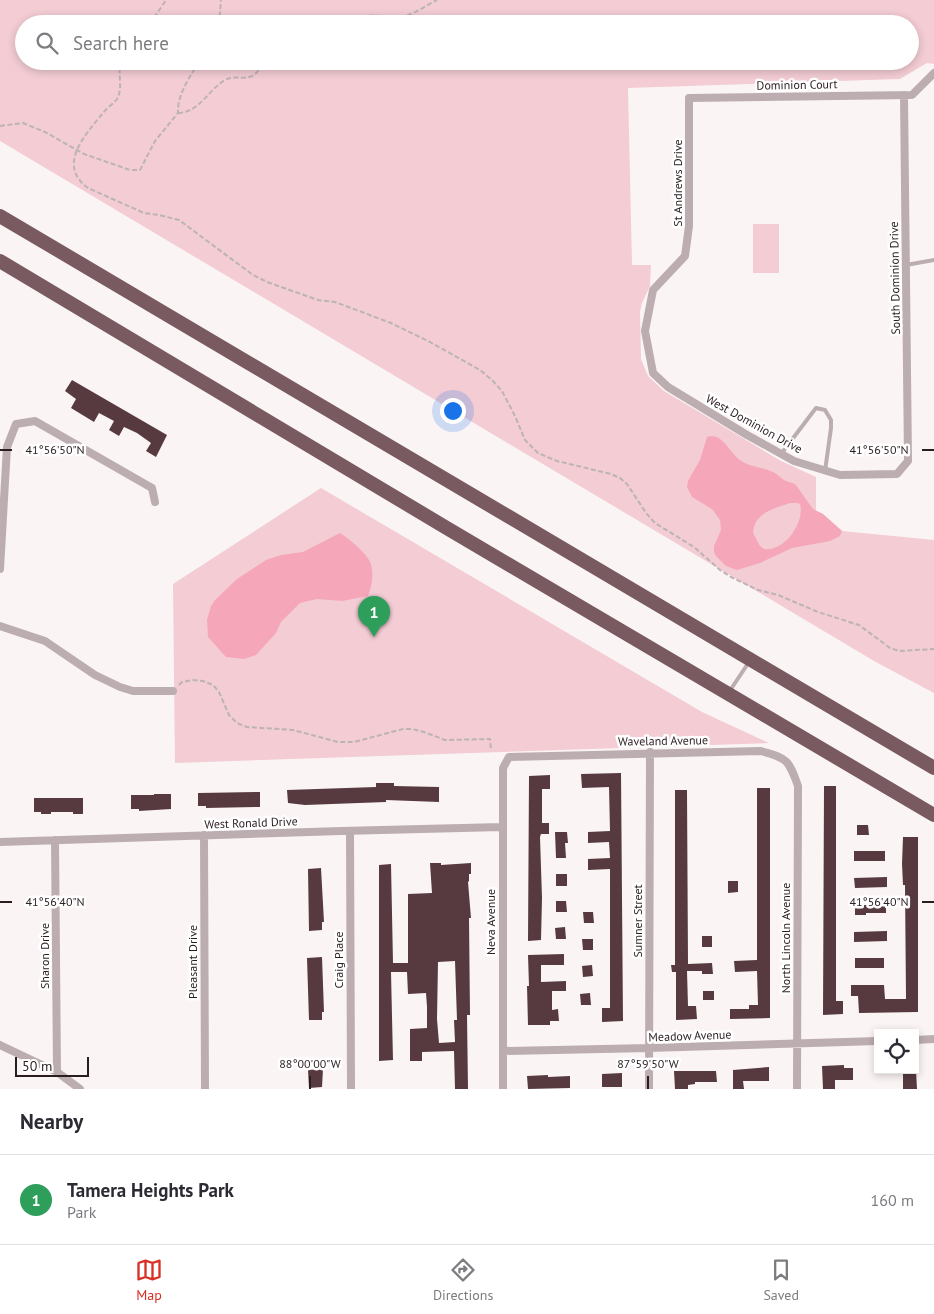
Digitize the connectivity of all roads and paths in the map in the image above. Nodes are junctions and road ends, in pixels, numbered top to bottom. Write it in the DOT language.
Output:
graph roads {
  1 [pos="166,0"];
  2 [pos="220,0"];
  3 [pos="437,0"];
  4 [pos="156,15"];
  5 [pos="219,15"];
  6 [pos="369,15"];
  7 [pos="382,15"];
  8 [pos="407,15"];
  9 [pos="120,70"];
  10 [pos="194,70"];
  11 [pos="258,70"];
  12 [pos="934,73"];
  13 [pos="908,95"];
  14 [pos="689,98"];
  15 [pos="178,113"];
  16 [pos="0,126"];
  17 [pos="76,150"];
  18 [pos="0,216"];
  19 [pos="934,260"];
  20 [pos="0,262"];
  21 [pos="906,265"];
  22 [pos="653,373"];
  23 [pos="781,454"];
  24 [pos="908,461"];
  25 [pos="825,471"];
  26 [pos="155,502"];
  27 [pos="0,569"];
  28 [pos="0,626"];
  29 [pos="934,649"];
  30 [pos="750,660"];
  31 [pos="174,691"];
  32 [pos="728,694"];
  33 [pos="491,750"];
  34 [pos="650,752"];
  35 [pos="509,757"];
  36 [pos="934,768"];
  37 [pos="798,786"];
  38 [pos="934,815"];
  39 [pos="502,828"];
  40 [pos="350,831"];
  41 [pos="204,836"];
  42 [pos="56,840"];
  43 [pos="0,842"];
  44 [pos="934,1039"];
  45 [pos="919,1040"];
  46 [pos="874,1041"];
  47 [pos="797,1043"];
  48 [pos="0,1045"];
  49 [pos="649,1048"];
  50 [pos="503,1051"];
  51 [pos="57,1072"];
  52 [pos="80,1089"];
  53 [pos="204,1089"];
  54 [pos="351,1089"];
  55 [pos="503,1089"];
  56 [pos="649,1089"];
  57 [pos="797,1089"];
  1 -- 4 [label="path"];
  2 -- 5 [label="path"];
  3 -- 8 [label="path"];
  6 -- 7 [label="path"];
  9 -- 17 [label="path"];
  10 -- 15 [label="path"];
  11 -- 15 [label="path"];
  12 -- 13 [label="street"];
  13 -- 14 [label="street, Dominion Court"];
  13 -- 21 [label="street, South Dominion Drive"];
  14 -- 22 [label="street, St Andrews Drive"];
  15 -- 17 [label="path"];
  16 -- 17 [label="path"];
  17 -- 29 [label="path"];
  18 -- 30 [label="highway"];
  19 -- 21 [label="lane"];
  20 -- 32 [label="highway"];
  21 -- 24 [label="street, South Dominion Drive"];
  22 -- 23 [label="street, West Dominion Drive"];
  23 -- 25 [label="street, West Dominion Drive"];
  23 -- 25 [label="lane"];
  24 -- 25 [label="street, West Dominion Drive"];
  26 -- 27 [label="street"];
  28 -- 31 [label="street"];
  30 -- 32 [label="lane"];
  30 -- 36 [label="highway"];
  31 -- 33 [label="path"];
  32 -- 38 [label="highway"];
  34 -- 35 [label="street, Waveland Avenue"];
  34 -- 37 [label="street, Waveland Avenue"];
  34 -- 49 [label="street, Sumner Street"];
  35 -- 39 [label="street, Neva Avenue"];
  37 -- 47 [label="street, North Lincoln Avenue"];
  39 -- 40 [label="street, West Ronald Drive"];
  39 -- 50 [label="street, Neva Avenue"];
  40 -- 41 [label="street, West Ronald Drive"];
  40 -- 54 [label="street, Craig Place"];
  41 -- 42 [label="street, West Ronald Drive"];
  41 -- 53 [label="street, Pleasant Drive"];
  42 -- 43 [label="street, West Ronald Drive"];
  42 -- 51 [label="street, Sharon Drive"];
  44 -- 45 [label="street"];
  46 -- 47 [label="street, Meadow Avenue"];
  47 -- 49 [label="street, Meadow Avenue"];
  47 -- 57 [label="street, North Lincoln Avenue"];
  48 -- 51 [label="street"];
  49 -- 50 [label="street, Meadow Avenue"];
  49 -- 56 [label="street, Sumner Street"];
  50 -- 55 [label="street, Neva Avenue"];
  51 -- 52 [label="street"];
}
